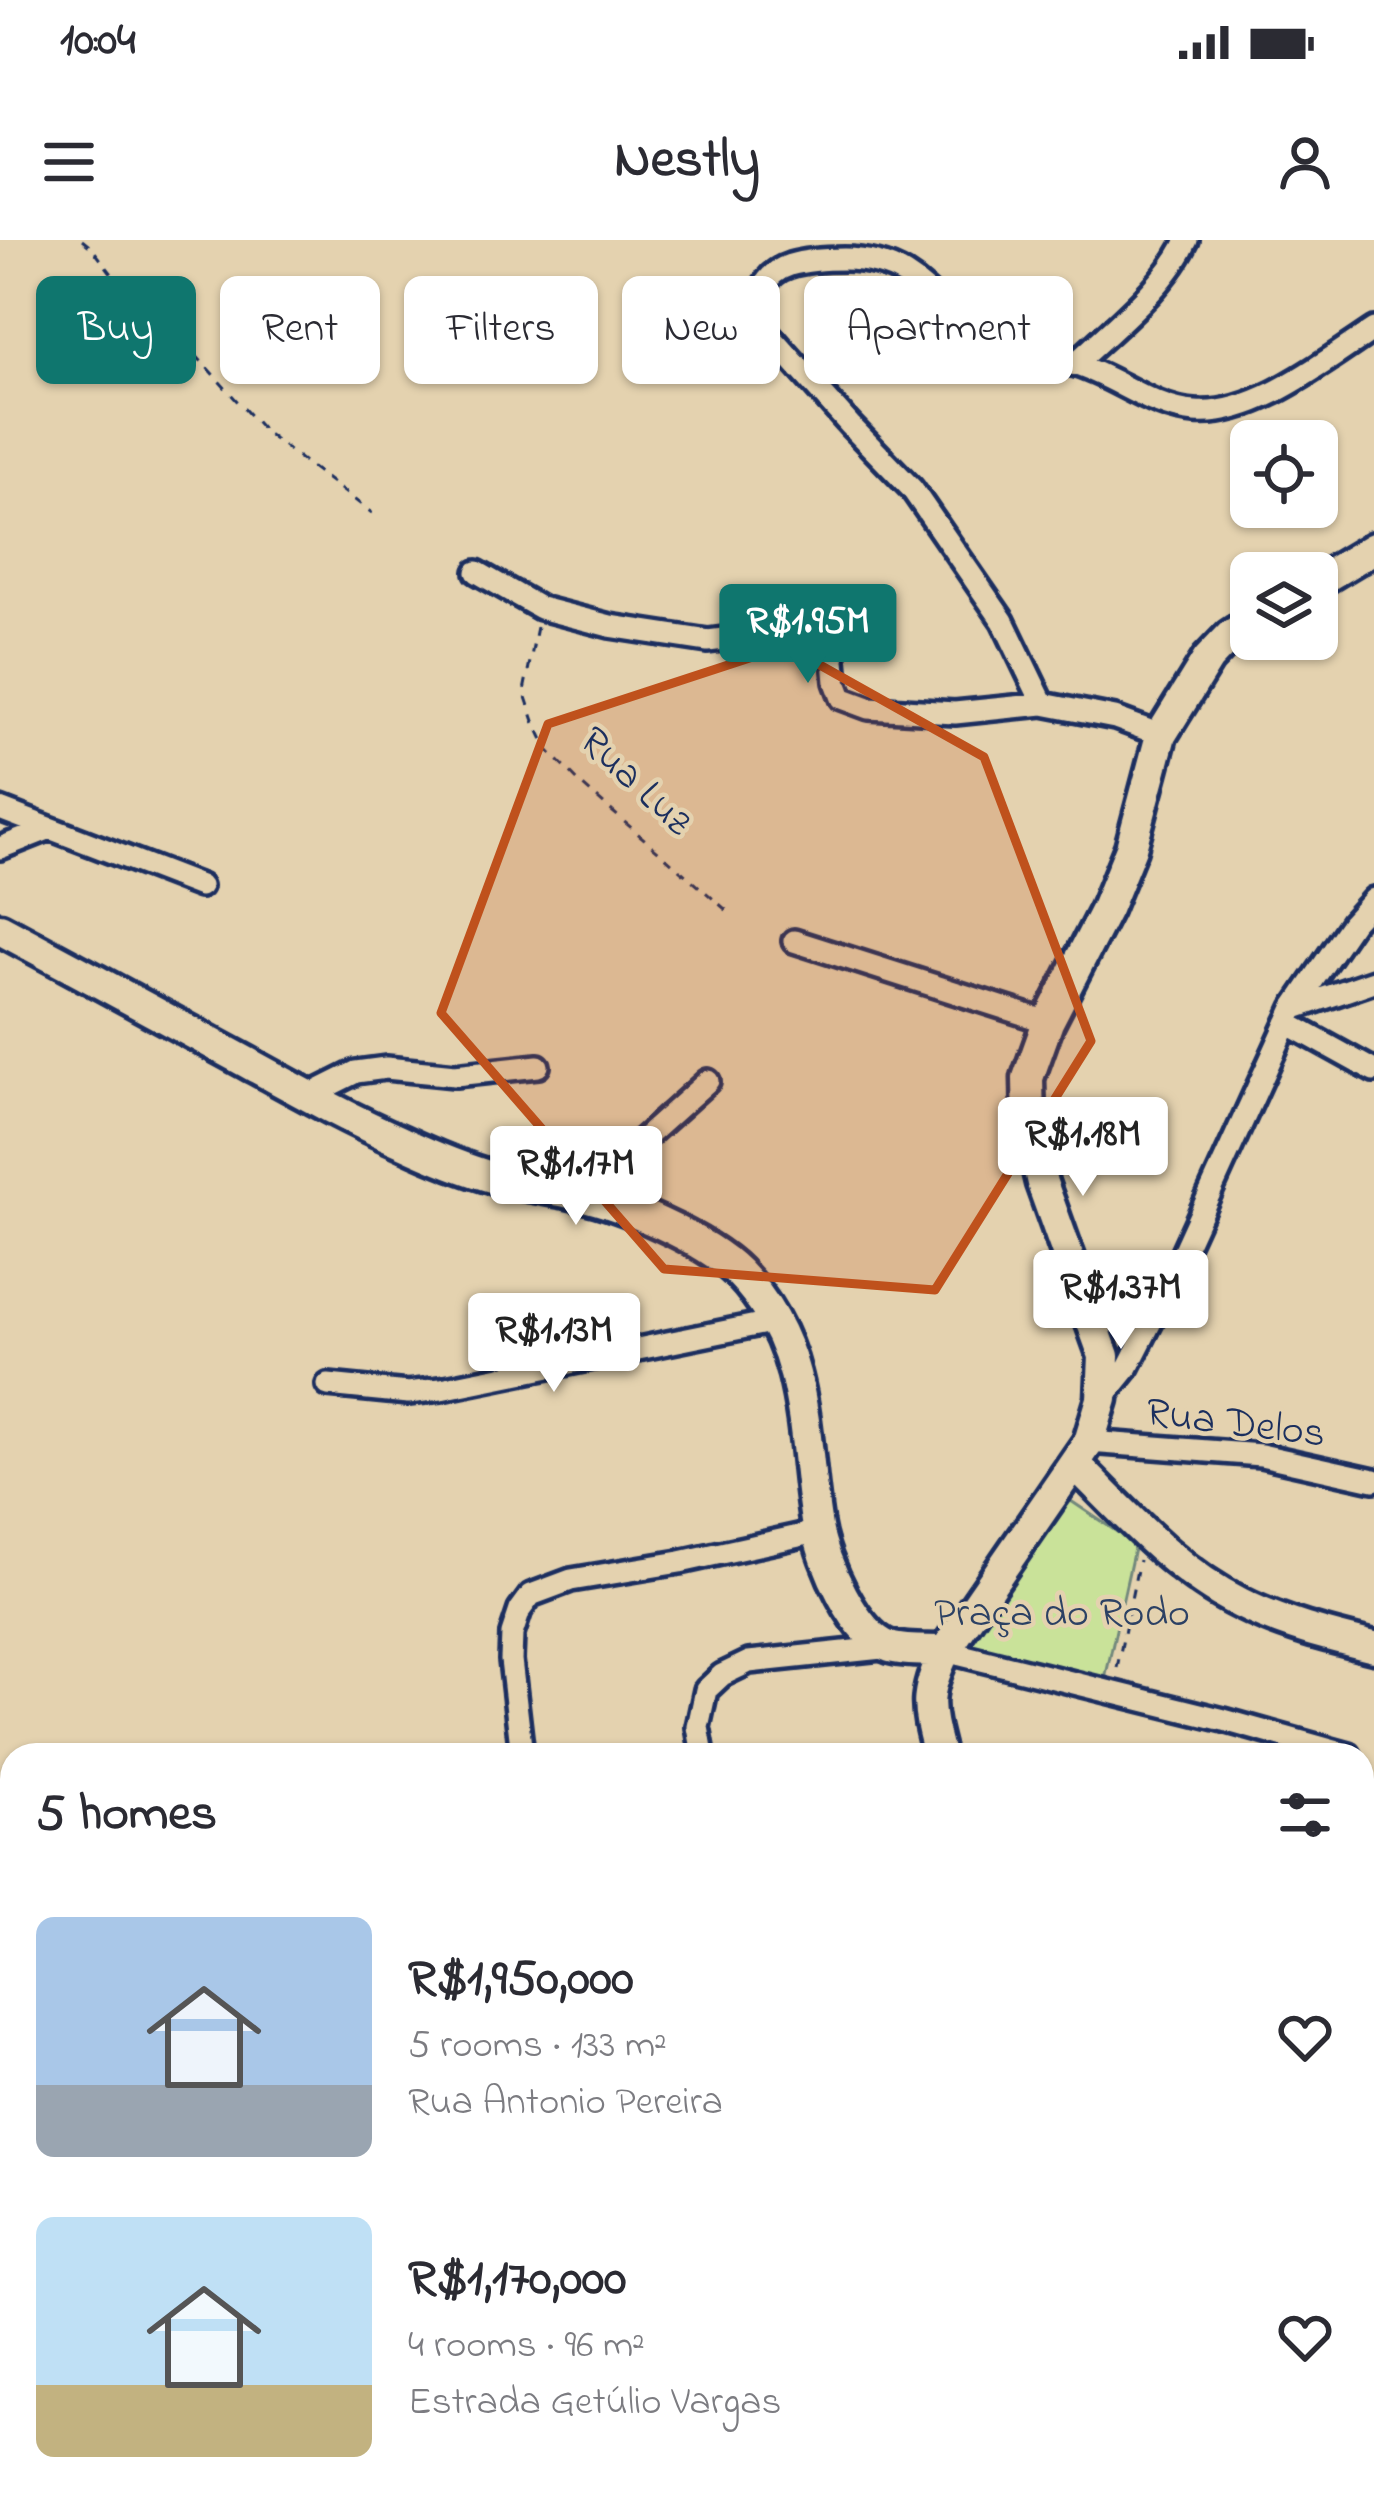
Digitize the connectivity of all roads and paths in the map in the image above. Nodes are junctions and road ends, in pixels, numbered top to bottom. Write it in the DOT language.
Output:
graph roads {
  1 [pos="82,240"];
  2 [pos="1187,240"];
  3 [pos="1374,328"];
  4 [pos="1075,364"];
  5 [pos="372,513"];
  6 [pos="1374,548"];
  7 [pos="1338,569"];
  8 [pos="477,572"];
  9 [pos="540,608"];
  10 [pos="1230,637"];
  11 [pos="1043,704"];
  12 [pos="1161,735"];
  13 [pos="0,809"];
  14 [pos="48,829"];
  15 [pos="0,848"];
  16 [pos="200,886"];
  17 [pos="1374,899"];
  18 [pos="732,916"];
  19 [pos="0,929"];
  20 [pos="794,941"];
  21 [pos="1374,981"];
  22 [pos="1291,1015"];
  23 [pos="1048,1022"];
  24 [pos="538,1066"];
  25 [pos="1374,1071"];
  26 [pos="708,1081"];
  27 [pos="308,1096"];
  28 [pos="581,1195"];
  29 [pos="1089,1313"];
  30 [pos="1154,1318"];
  31 [pos="776,1322"];
  32 [pos="328,1384"];
  33 [pos="1102,1399"];
  34 [pos="1082,1453"];
  35 [pos="1374,1480"];
  36 [pos="818,1532"];
  37 [pos="1144,1535"];
  38 [pos="891,1648"];
  39 [pos="1374,1648"];
  40 [pos="945,1651"];
  41 [pos="1112,1692"];
  42 [pos="520,1743"];
  43 [pos="701,1743"];
  44 [pos="936,1743"];
  45 [pos="1304,1743"];
  1 -- 5 [label="path"];
  2 -- 4 [label="street"];
  3 -- 4 [label="street"];
  4 -- 11 [label="street"];
  6 -- 7 [label="main road"];
  8 -- 9 [label="street"];
  9 -- 11 [label="street"];
  9 -- 18 [label="path, Rua Luz"];
  10 -- 12 [label="main road"];
  11 -- 12 [label="street"];
  12 -- 23 [label="main road"];
  13 -- 14 [label="street"];
  14 -- 15 [label="street"];
  14 -- 16 [label="street"];
  17 -- 22 [label="street"];
  19 -- 27 [label="main road"];
  20 -- 23 [label="street"];
  21 -- 22 [label="street"];
  22 -- 25 [label="street"];
  22 -- 30 [label="street"];
  23 -- 29 [label="main road"];
  24 -- 27 [label="street"];
  26 -- 28 [label="street"];
  27 -- 28 [label="main road"];
  28 -- 31 [label="main road"];
  29 -- 30 [label="street"];
  29 -- 33 [label="main road"];
  30 -- 33 [label="street"];
  31 -- 32 [label="street"];
  31 -- 36 [label="main road"];
  33 -- 34 [label="main road"];
  34 -- 35 [label="street, Rua Delos"];
  34 -- 37 [label="main road"];
  34 -- 40 [label="main road"];
  36 -- 38 [label="main road"];
  36 -- 42 [label="street"];
  37 -- 39 [label="main road"];
  37 -- 41 [label="path"];
  38 -- 40 [label="main road"];
  38 -- 43 [label="street"];
  40 -- 41 [label="street"];
  40 -- 44 [label="main road"];
  41 -- 45 [label="street"];
}
